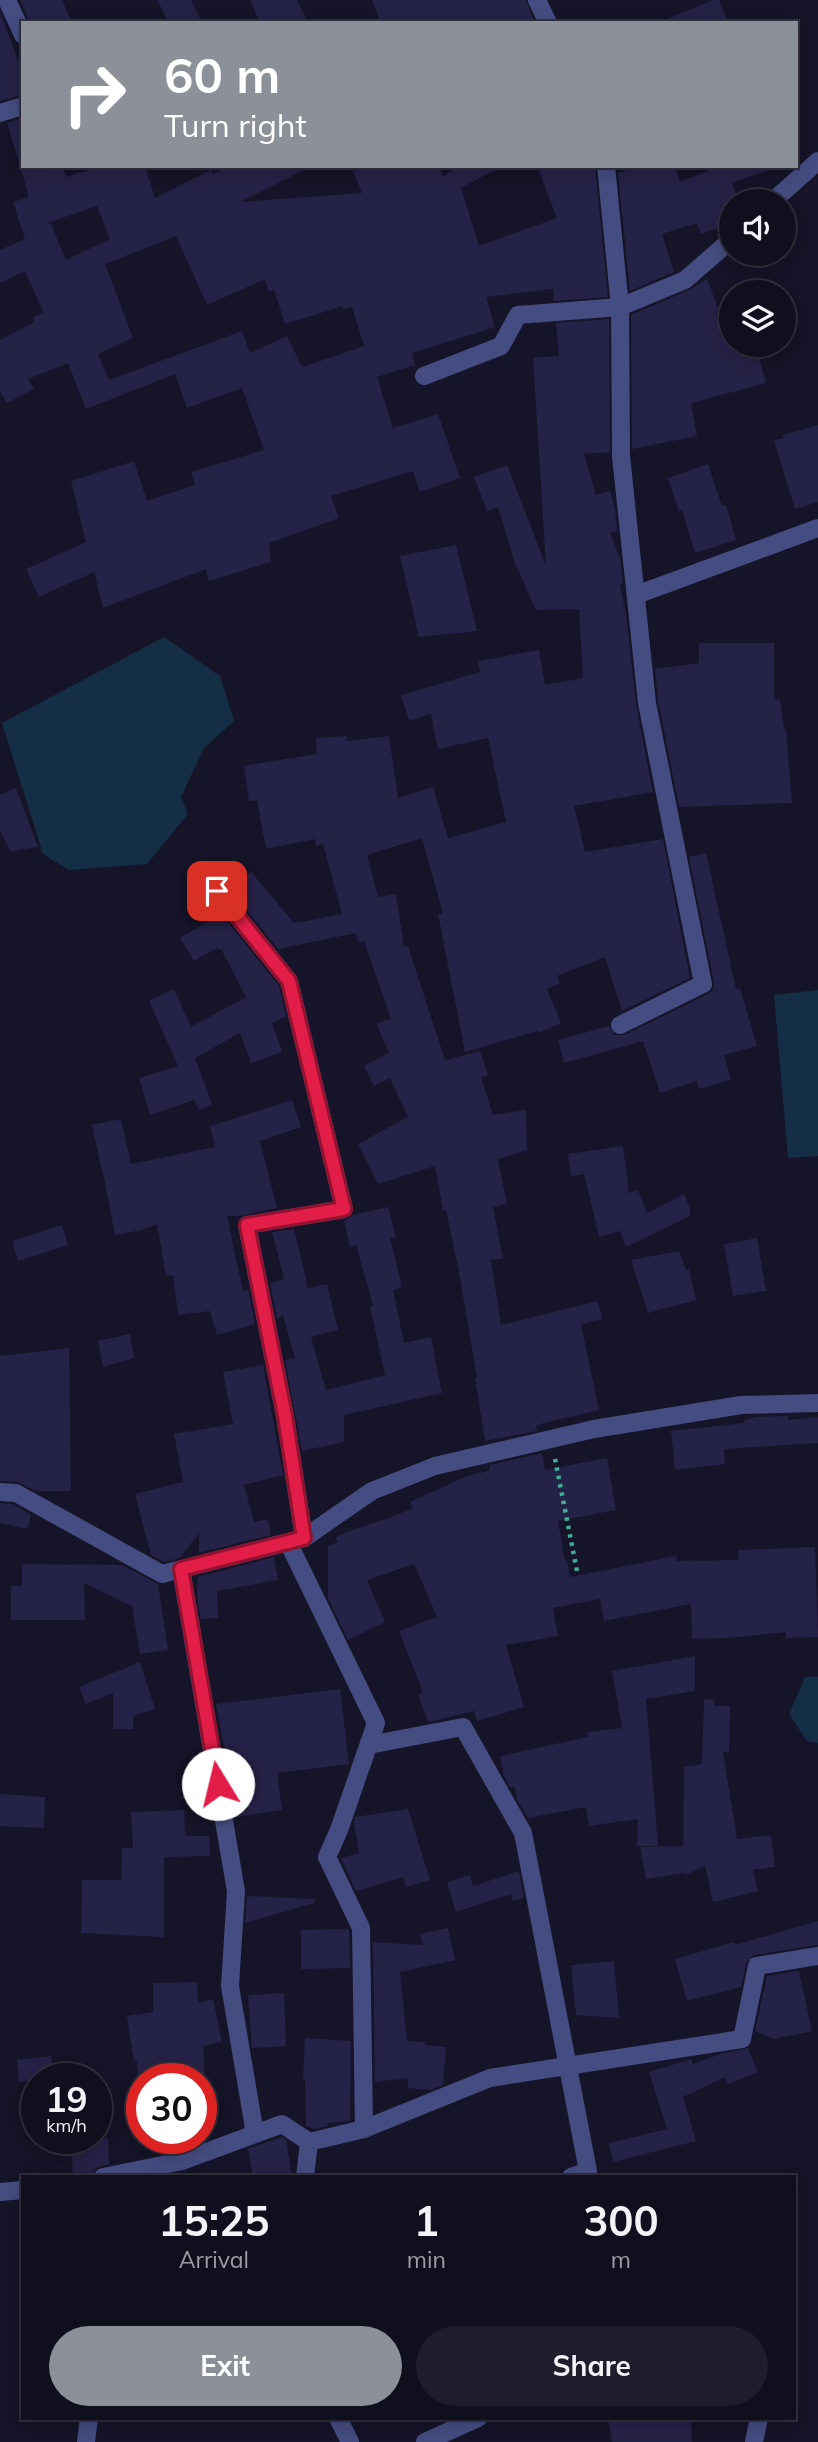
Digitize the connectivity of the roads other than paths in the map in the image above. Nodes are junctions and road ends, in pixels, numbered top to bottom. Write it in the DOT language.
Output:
graph roads {
  1 [pos="6,0"];
  2 [pos="537,0"];
  3 [pos="547,21"];
  4 [pos="21,31"];
  5 [pos="21,107"];
  6 [pos="0,113"];
  7 [pos="818,161"];
  8 [pos="606,168"];
  9 [pos="786,189"];
  10 [pos="719,250"];
  11 [pos="620,307"];
  12 [pos="424,376"];
  13 [pos="818,528"];
  14 [pos="636,595"];
  15 [pos="217,891"];
  16 [pos="620,1025"];
  17 [pos="818,1403"];
  18 [pos="0,1492"];
  19 [pos="296,1540"];
  20 [pos="181,1569"];
  21 [pos="369,1745"];
  22 [pos="818,1956"];
  23 [pos="568,2066"];
  24 [pos="364,2129"];
  25 [pos="255,2134"];
  26 [pos="309,2142"];
  27 [pos="113,2175"];
  28 [pos="305,2175"];
  29 [pos="577,2175"];
  30 [pos="21,2190"];
  31 [pos="0,2192"];
  32 [pos="89,2420"];
  33 [pos="339,2420"];
  34 [pos="474,2420"];
  35 [pos="759,2420"];
  36 [pos="86,2442"];
  37 [pos="350,2442"];
  38 [pos="425,2442"];
  39 [pos="754,2442"];
  1 -- 4 [label="street"];
  2 -- 3 [label="street"];
  5 -- 6 [label="street"];
  7 -- 9 [label="street"];
  8 -- 11 [label="street"];
  10 -- 11 [label="street"];
  11 -- 12 [label="street"];
  11 -- 14 [label="street"];
  13 -- 14 [label="street"];
  14 -- 16 [label="street"];
  15 -- 19 [label="street"];
  17 -- 19 [label="street"];
  18 -- 20 [label="street"];
  19 -- 20 [label="street"];
  19 -- 21 [label="street"];
  20 -- 25 [label="street"];
  21 -- 23 [label="street"];
  21 -- 24 [label="street"];
  22 -- 23 [label="street"];
  23 -- 24 [label="street"];
  23 -- 29 [label="street"];
  24 -- 26 [label="street"];
  25 -- 26 [label="street"];
  25 -- 27 [label="street"];
  26 -- 28 [label="street"];
  30 -- 31 [label="street"];
  32 -- 36 [label="street"];
  33 -- 37 [label="street"];
  34 -- 38 [label="street"];
  35 -- 39 [label="street"];
}
